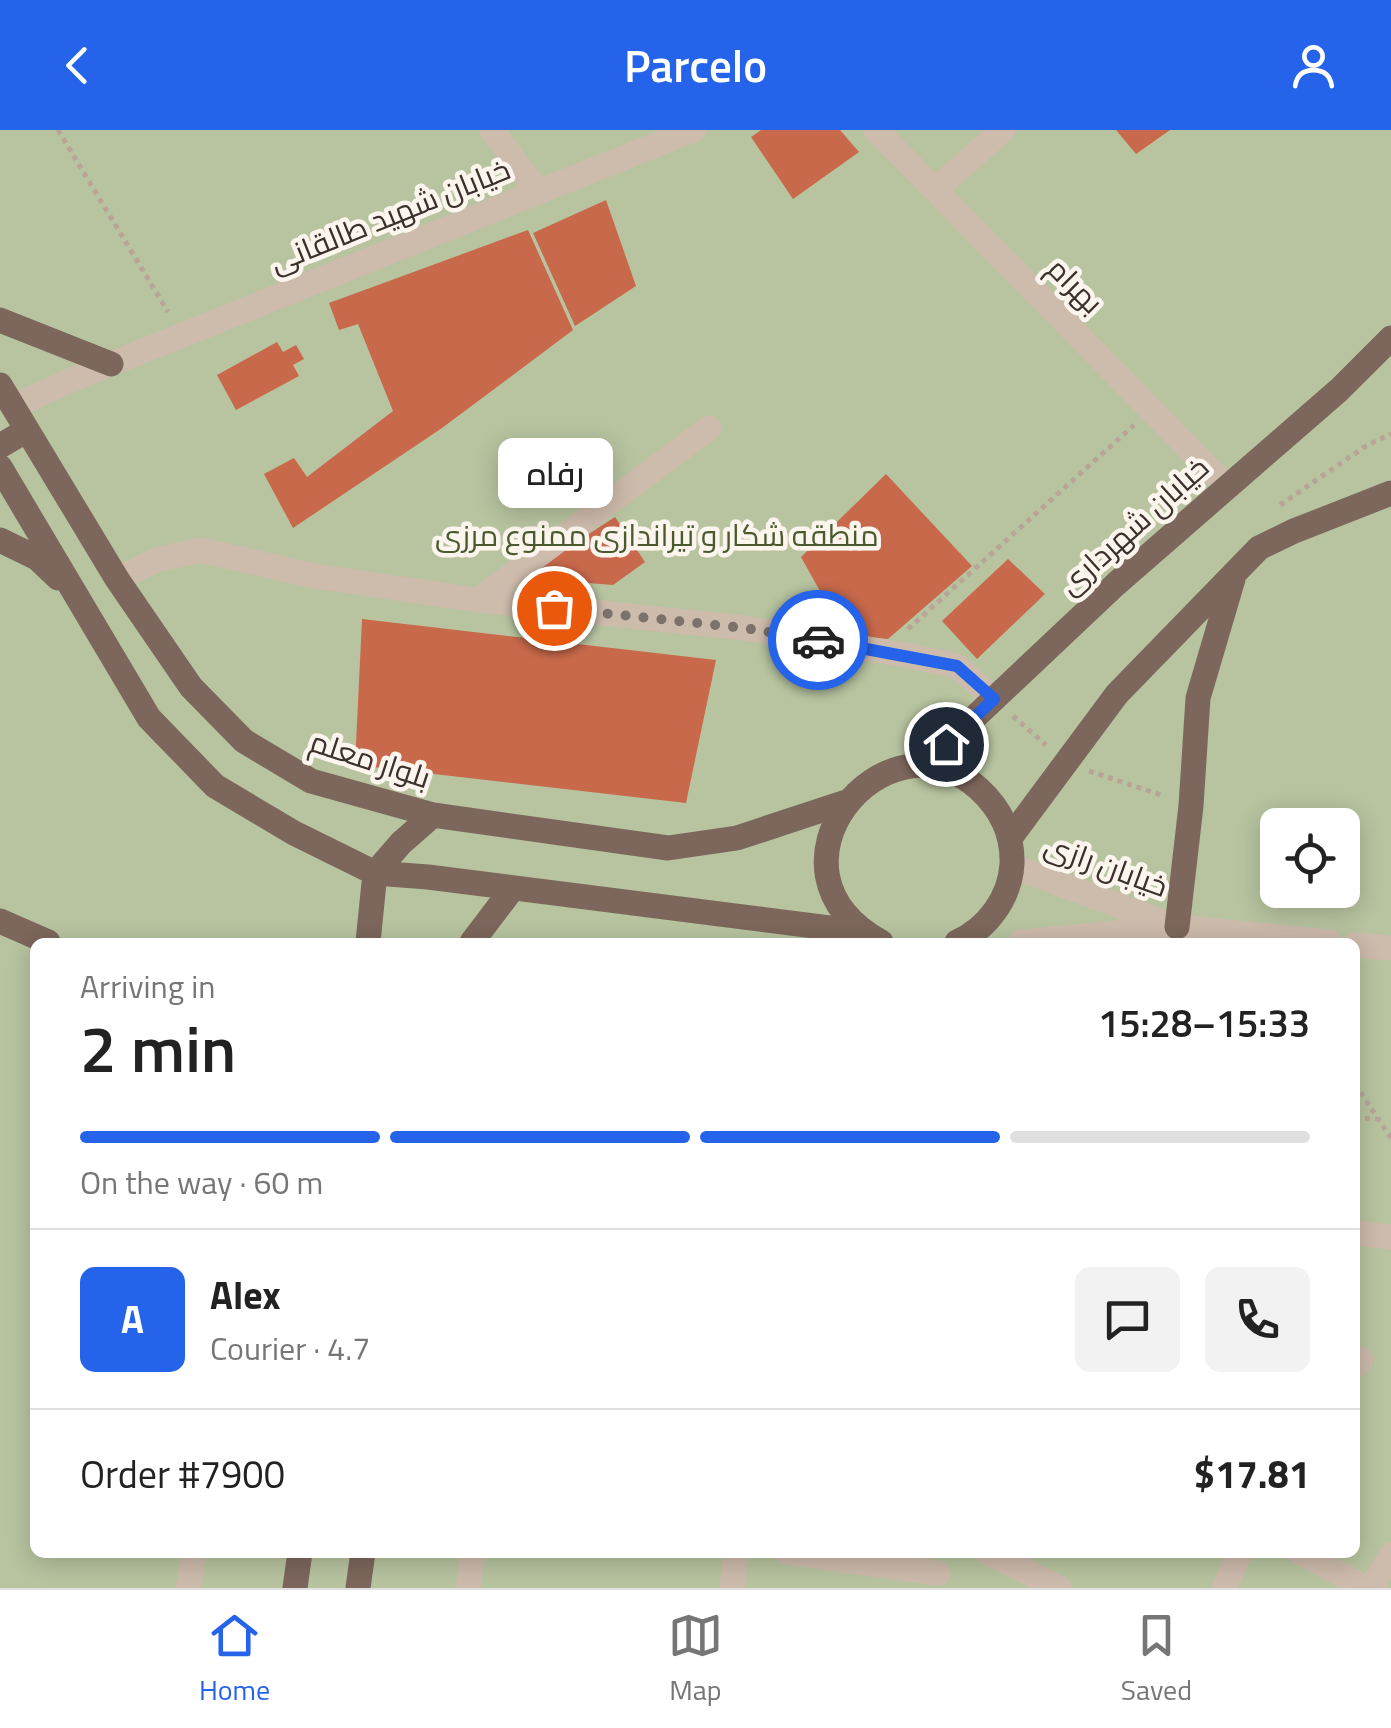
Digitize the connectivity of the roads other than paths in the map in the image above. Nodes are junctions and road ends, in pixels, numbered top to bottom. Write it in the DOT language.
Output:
graph roads {
  1 [pos="492,130"];
  2 [pos="876,130"];
  3 [pos="1003,130"];
  4 [pos="676,133"];
  5 [pos="935,190"];
  6 [pos="538,191"];
  7 [pos="0,320"];
  8 [pos="1391,338"];
  9 [pos="111,364"];
  10 [pos="4,402"];
  11 [pos="709,428"];
  12 [pos="27,430"];
  13 [pos="0,446"];
  14 [pos="0,467"];
  15 [pos="1227,487"];
  16 [pos="1391,493"];
  17 [pos="0,540"];
  18 [pos="1234,574"];
  19 [pos="117,579"];
  20 [pos="478,600"];
  21 [pos="81,601"];
  22 [pos="994,699"];
  23 [pos="922,766"];
  24 [pos="846,802"];
  25 [pos="433,815"];
  26 [pos="1010,838"];
  27 [pos="1012,866"];
  28 [pos="376,873"];
  29 [pos="513,888"];
  30 [pos="0,921"];
  31 [pos="1177,927"];
  32 [pos="871,937"];
  33 [pos="39,938"];
  34 [pos="368,938"];
  35 [pos="475,938"];
  36 [pos="967,938"];
  37 [pos="1063,938"];
  38 [pos="1289,938"];
  39 [pos="1360,945"];
  40 [pos="1391,948"];
  41 [pos="1360,1234"];
  42 [pos="1391,1237"];
  43 [pos="1391,1555"];
  44 [pos="193,1558"];
  45 [pos="299,1558"];
  46 [pos="362,1558"];
  47 [pos="472,1558"];
  48 [pos="735,1558"];
  49 [pos="870,1558"];
  50 [pos="999,1558"];
  51 [pos="1237,1558"];
  52 [pos="1310,1558"];
  53 [pos="938,1573"];
  54 [pos="188,1588"];
  55 [pos="295,1588"];
  56 [pos="358,1588"];
  57 [pos="468,1588"];
  58 [pos="732,1588"];
  59 [pos="1059,1588"];
  60 [pos="1224,1588"];
  61 [pos="1368,1588"];
  1 -- 6 [label="street"];
  2 -- 5 [label="street, بهرام"];
  3 -- 5 [label="street"];
  4 -- 6 [label="street, خیابان شهيد طالقانی"];
  5 -- 15 [label="street, بهرام"];
  6 -- 9 [label="street, خیابان شهيد طالقانی"];
  7 -- 9 [label="main road"];
  8 -- 15 [label="main road, خیابان شهرداری"];
  9 -- 10 [label="street, خیابان شهيد طالقانی"];
  10 -- 12 [label="main road, بلوار معلم"];
  11 -- 20 [label="street"];
  12 -- 13 [label="main road"];
  12 -- 19 [label="main road, بلوار معلم"];
  14 -- 21 [label="main road"];
  15 -- 22 [label="main road, خیابان شهرداری"];
  16 -- 18 [label="main road"];
  17 -- 21 [label="main road"];
  18 -- 26 [label="main road"];
  18 -- 31 [label="main road"];
  19 -- 20 [label="street"];
  19 -- 25 [label="main road, بلوار معلم"];
  20 -- 22 [label="street"];
  21 -- 28 [label="main road"];
  22 -- 23 [label="main road, خیابان شهرداری"];
  23 -- 24 [label="main road, بلوار معلم"];
  23 -- 26 [label="main road"];
  24 -- 25 [label="main road, بلوار معلم"];
  24 -- 32 [label="main road"];
  25 -- 28 [label="main road"];
  26 -- 27 [label="main road"];
  27 -- 31 [label="street, خیابان رازی"];
  27 -- 36 [label="main road"];
  28 -- 29 [label="main road"];
  28 -- 34 [label="main road"];
  29 -- 32 [label="main road"];
  29 -- 35 [label="main road"];
  30 -- 33 [label="main road"];
  31 -- 37 [label="street, خیابان رازی"];
  31 -- 38 [label="street, خیابان رازی"];
  39 -- 40 [label="street"];
  41 -- 42 [label="street"];
  43 -- 61 [label="street"];
  44 -- 54 [label="street"];
  45 -- 55 [label="main road"];
  46 -- 56 [label="main road"];
  47 -- 57 [label="street"];
  48 -- 58 [label="street"];
  49 -- 53 [label="street"];
  50 -- 59 [label="street"];
  51 -- 60 [label="street"];
  52 -- 61 [label="street"];
}
